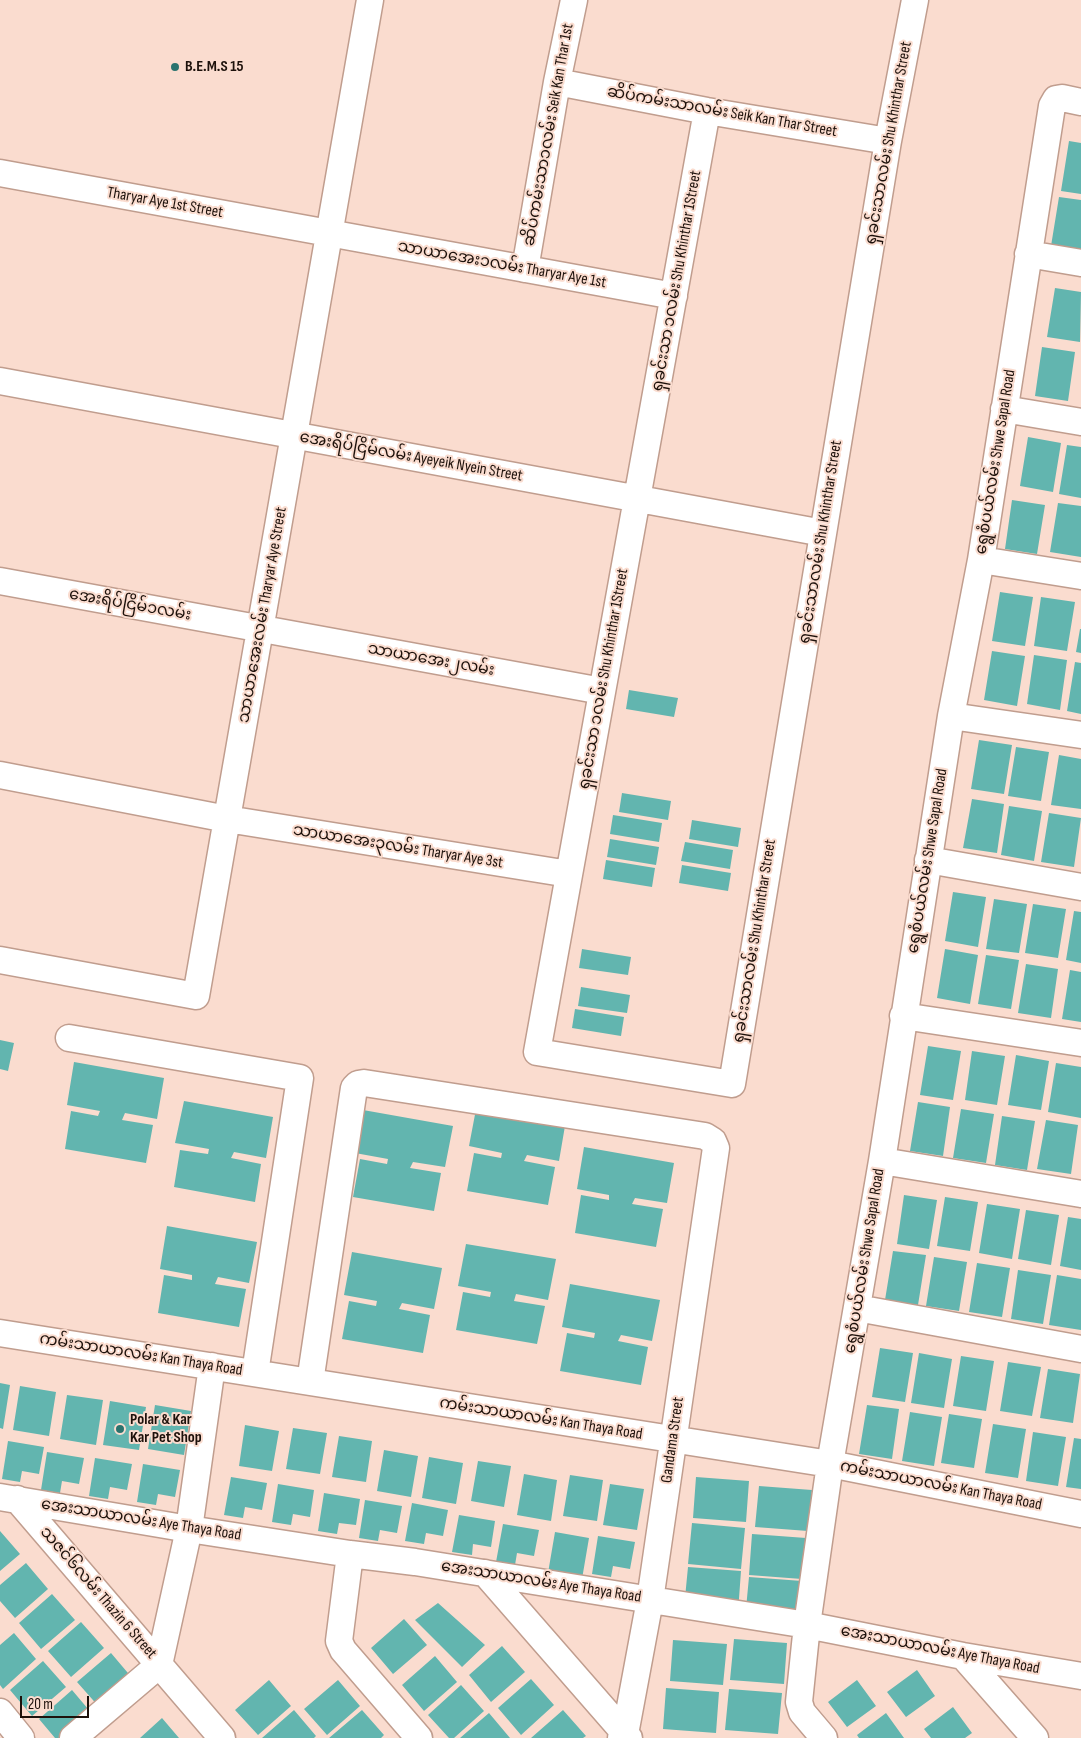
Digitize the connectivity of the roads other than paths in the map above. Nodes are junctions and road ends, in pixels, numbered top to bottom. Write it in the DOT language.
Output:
graph roads {
  1 [pos="370,0"];
  2 [pos="574,0"];
  3 [pos="915,0"];
  4 [pos="557,82"];
  5 [pos="1069,100"];
  6 [pos="707,111"];
  7 [pos="888,141"];
  8 [pos="0,173"];
  9 [pos="329,234"];
  10 [pos="1028,254"];
  11 [pos="1081,263"];
  12 [pos="525,269"];
  13 [pos="674,296"];
  14 [pos="0,381"];
  15 [pos="1004,409"];
  16 [pos="1081,422"];
  17 [pos="294,436"];
  18 [pos="637,499"];
  19 [pos="823,533"];
  20 [pos="981,560"];
  21 [pos="1081,576"];
  22 [pos="0,581"];
  23 [pos="261,628"];
  24 [pos="602,691"];
  25 [pos="951,716"];
  26 [pos="1081,735"];
  27 [pos="0,775"];
  28 [pos="227,819"];
  29 [pos="928,860"];
  30 [pos="569,874"];
  31 [pos="1081,887"];
  32 [pos="0,960"];
  33 [pos="903,1016"];
  34 [pos="69,1038"];
  35 [pos="1081,1043"];
  36 [pos="732,1084"];
  37 [pos="882,1162"];
  38 [pos="1081,1194"];
  39 [pos="857,1308"];
  40 [pos="0,1333"];
  41 [pos="1081,1349"];
  42 [pos="212,1366"];
  43 [pos="256,1373"];
  44 [pos="310,1382"];
  45 [pos="673,1439"];
  46 [pos="830,1464"];
  47 [pos="8,1498"];
  48 [pos="1081,1514"];
  49 [pos="189,1529"];
  50 [pos="350,1554"];
  51 [pos="485,1573"];
  52 [pos="650,1600"];
  53 [pos="807,1625"];
  54 [pos="964,1656"];
  55 [pos="159,1665"];
  56 [pos="1081,1676"];
  57 [pos="0,1712"];
  58 [pos="625,1737"];
  59 [pos="22,1738"];
  60 [pos="74,1738"];
  61 [pos="222,1738"];
  62 [pos="419,1738"];
  63 [pos="824,1738"];
  64 [pos="1035,1738"];
  1 -- 9 [label="street"];
  2 -- 4 [label="street, ဆိပ်ကမ်းသာ၁လမ်း Seik Kan Thar 1st"];
  3 -- 7 [label="street, ရှခင်းသာလမ်း Shu Khinthar Street"];
  4 -- 6 [label="street, ဆိပ်ကမ်းသာလမ်း Seik Kan Thar Street"];
  4 -- 12 [label="street, ဆိပ်ကမ်းသာ၁လမ်း Seik Kan Thar 1st"];
  5 -- 10 [label="street, ရွေစံပယ်လမ်း Shwe Sapal Road"];
  6 -- 7 [label="street, ဆိပ်ကမ်းသာလမ်း Seik Kan Thar Street"];
  6 -- 13 [label="street, ရှခင်းသာ ၁လမ်း Shu Khinthar 1Street"];
  7 -- 19 [label="street, ရှခင်းသာလမ်း Shu Khinthar Street"];
  8 -- 9 [label="street, Tharyar Aye 1st Street"];
  9 -- 12 [label="street, သာယာအေး၁လမ်း Tharyar Aye 1st"];
  9 -- 17 [label="street, သာယာအေးလမ်း Tharyar Aye Street"];
  10 -- 11 [label="street"];
  10 -- 15 [label="street, ရွေစံပယ်လမ်း Shwe Sapal Road"];
  12 -- 13 [label="street, သာယာအေး၁လမ်း Tharyar Aye 1st"];
  13 -- 18 [label="street, ရှခင်းသာ ၁လမ်း Shu Khinthar 1Street"];
  14 -- 17 [label="street, အေးရိပ်ငြိမ်လမ်း Ayeyeik Nyein Street"];
  15 -- 16 [label="street"];
  15 -- 20 [label="street, ရွေစံပယ်လမ်း Shwe Sapal Road"];
  17 -- 18 [label="street, အေးရိပ်ငြိမ်လမ်း Ayeyeik Nyein Street"];
  17 -- 23 [label="street, သာယာအေးလမ်း Tharyar Aye Street"];
  18 -- 19 [label="street, အေးရိပ်ငြိမ်လမ်း Ayeyeik Nyein Street"];
  18 -- 24 [label="street, ရှခင်းသာ ၁လမ်း Shu Khinthar 1Street"];
  19 -- 36 [label="street, ရှခင်းသာလမ်း Shu Khinthar Street"];
  20 -- 21 [label="street"];
  20 -- 25 [label="street, ရွေစံပယ်လမ်း Shwe Sapal Road"];
  22 -- 23 [label="street, အေးရိပ်ငြိမ်၁လမ်း"];
  23 -- 24 [label="street, သာယာအေး၂လမ်း"];
  23 -- 28 [label="street, သာယာအေးလမ်း Tharyar Aye Street"];
  24 -- 30 [label="street, ရှခင်းသာ ၁လမ်း Shu Khinthar 1Street"];
  25 -- 26 [label="street"];
  25 -- 29 [label="street, ရွေစံပယ်လမ်း Shwe Sapal Road"];
  27 -- 28 [label="street, သာယာအေး၃လမ်း Tharyar Aye 3st"];
  28 -- 30 [label="street, သာယာအေး၃လမ်း Tharyar Aye 3st"];
  28 -- 32 [label="street, သာယာအေးလမ်း Tharyar Aye Street"];
  29 -- 31 [label="street"];
  29 -- 33 [label="street, ရွေစံပယ်လမ်း Shwe Sapal Road"];
  30 -- 36 [label="street, ရှခင်းသာ ၁လမ်း Shu Khinthar 1Street"];
  33 -- 35 [label="street"];
  33 -- 37 [label="street, ရွေစံပယ်လမ်း Shwe Sapal Road"];
  34 -- 43 [label="street"];
  37 -- 38 [label="street"];
  37 -- 39 [label="street, ရွေစံပယ်လမ်း Shwe Sapal Road"];
  39 -- 41 [label="street"];
  39 -- 46 [label="street, ရွေစံပယ်လမ်း Shwe Sapal Road"];
  40 -- 42 [label="street, ကမ်းသာယာလမ်း Kan Thaya Road"];
  42 -- 43 [label="street, ကမ်းသာယာလမ်း Kan Thaya Road"];
  42 -- 49 [label="street"];
  43 -- 44 [label="street, ကမ်းသာယာလမ်း Kan Thaya Road"];
  44 -- 45 [label="street, ကမ်းသာယာလမ်း Kan Thaya Road"];
  44 -- 45 [label="street, Gandama Street"];
  45 -- 46 [label="street, ကမ်းသာယာလမ်း Kan Thaya Road"];
  45 -- 52 [label="street, Gandama Street"];
  46 -- 48 [label="street, ကမ်းသာယာလမ်း Kan Thaya Road"];
  46 -- 53 [label="street, ရွေစံပယ်လမ်း Shwe Sapal Road"];
  47 -- 49 [label="street, အေးသာယာလမ်း Aye Thaya Road"];
  47 -- 55 [label="street, သဇင်၆လမ်း Thazin 6 Street"];
  49 -- 50 [label="street, အေးသာယာလမ်း Aye Thaya Road"];
  49 -- 55 [label="street"];
  50 -- 51 [label="street, အေးသာယာလမ်း Aye Thaya Road"];
  50 -- 62 [label="street"];
  51 -- 52 [label="street, အေးသာယာလမ်း Aye Thaya Road"];
  51 -- 58 [label="street"];
  52 -- 53 [label="street, အေးသာယာလမ်း Aye Thaya Road"];
  52 -- 58 [label="street, Gandama Street"];
  53 -- 54 [label="street, အေးသာယာလမ်း Aye Thaya Road"];
  53 -- 63 [label="street, ရွေစံပယ်လမ်း Shwe Sapal Road"];
  54 -- 56 [label="street, အေးသာယာလမ်း Aye Thaya Road"];
  54 -- 64 [label="street"];
  55 -- 60 [label="street"];
  55 -- 61 [label="street, သဇင်၆လမ်း Thazin 6 Street"];
  57 -- 59 [label="street"];
}
